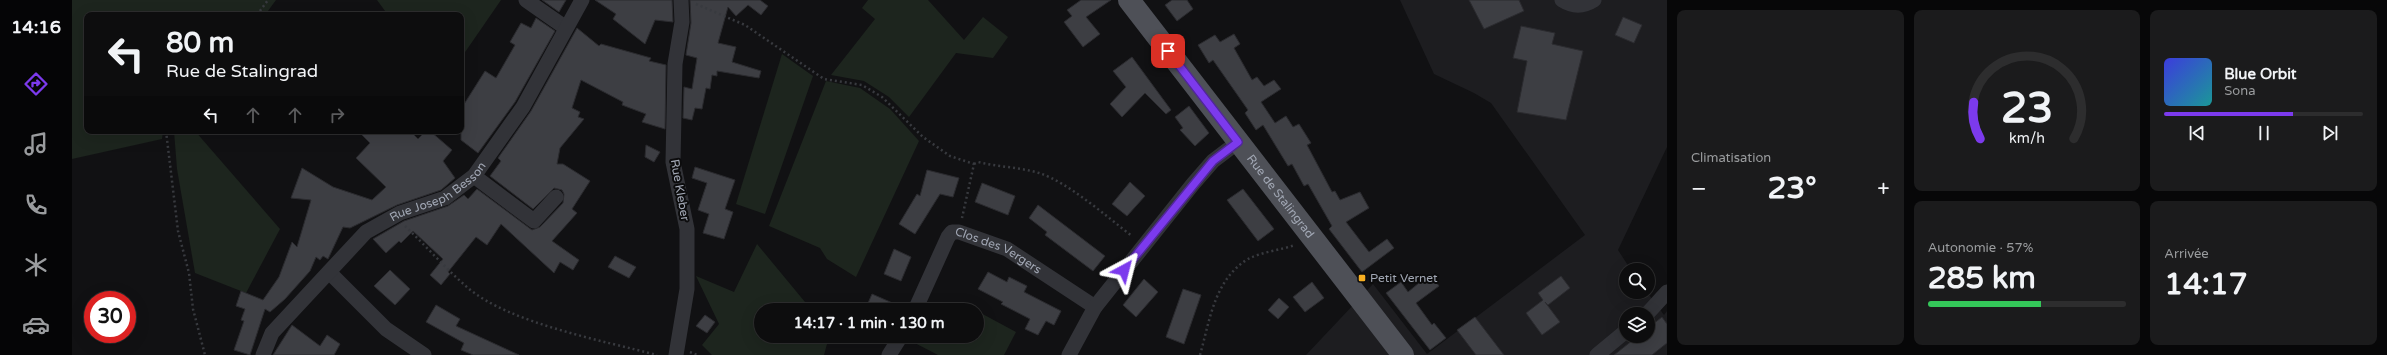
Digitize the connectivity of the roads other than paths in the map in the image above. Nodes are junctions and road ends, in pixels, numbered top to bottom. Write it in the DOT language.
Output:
graph roads {
  1 [pos="526,0"];
  2 [pos="582,0"];
  3 [pos="1129,0"];
  4 [pos="1562,0"];
  5 [pos="1594,0"];
  6 [pos="688,2"];
  7 [pos="566,28"];
  8 [pos="1238,142"];
  9 [pos="474,176"];
  10 [pos="556,197"];
  11 [pos="329,272"];
  12 [pos="1667,292"];
  13 [pos="918,303"];
  14 [pos="1095,307"];
  15 [pos="1653,307"];
  16 [pos="1619,337"];
  17 [pos="896,343"];
  18 [pos="262,355"];
  19 [pos="424,355"];
  20 [pos="676,355"];
  21 [pos="888,355"];
  22 [pos="1069,355"];
  23 [pos="1403,355"];
  24 [pos="1597,355"];
  1 -- 7 [label="street"];
  2 -- 7 [label="street, Rue Joseph Besson"];
  3 -- 8 [label="main road, Rue de Stalingrad"];
  4 -- 5 [label="street"];
  6 -- 20 [label="street, Rue Kleber"];
  7 -- 9 [label="street, Rue Joseph Besson"];
  8 -- 14 [label="street"];
  8 -- 23 [label="main road, Rue de Stalingrad"];
  9 -- 10 [label="street"];
  9 -- 11 [label="street, Rue Joseph Besson"];
  11 -- 18 [label="street, Rue Joseph Besson"];
  11 -- 19 [label="street"];
  12 -- 15 [label="street"];
  13 -- 14 [label="street, Clos des Vergers"];
  14 -- 22 [label="street"];
  16 -- 24 [label="street"];
  17 -- 21 [label="street"];
}
